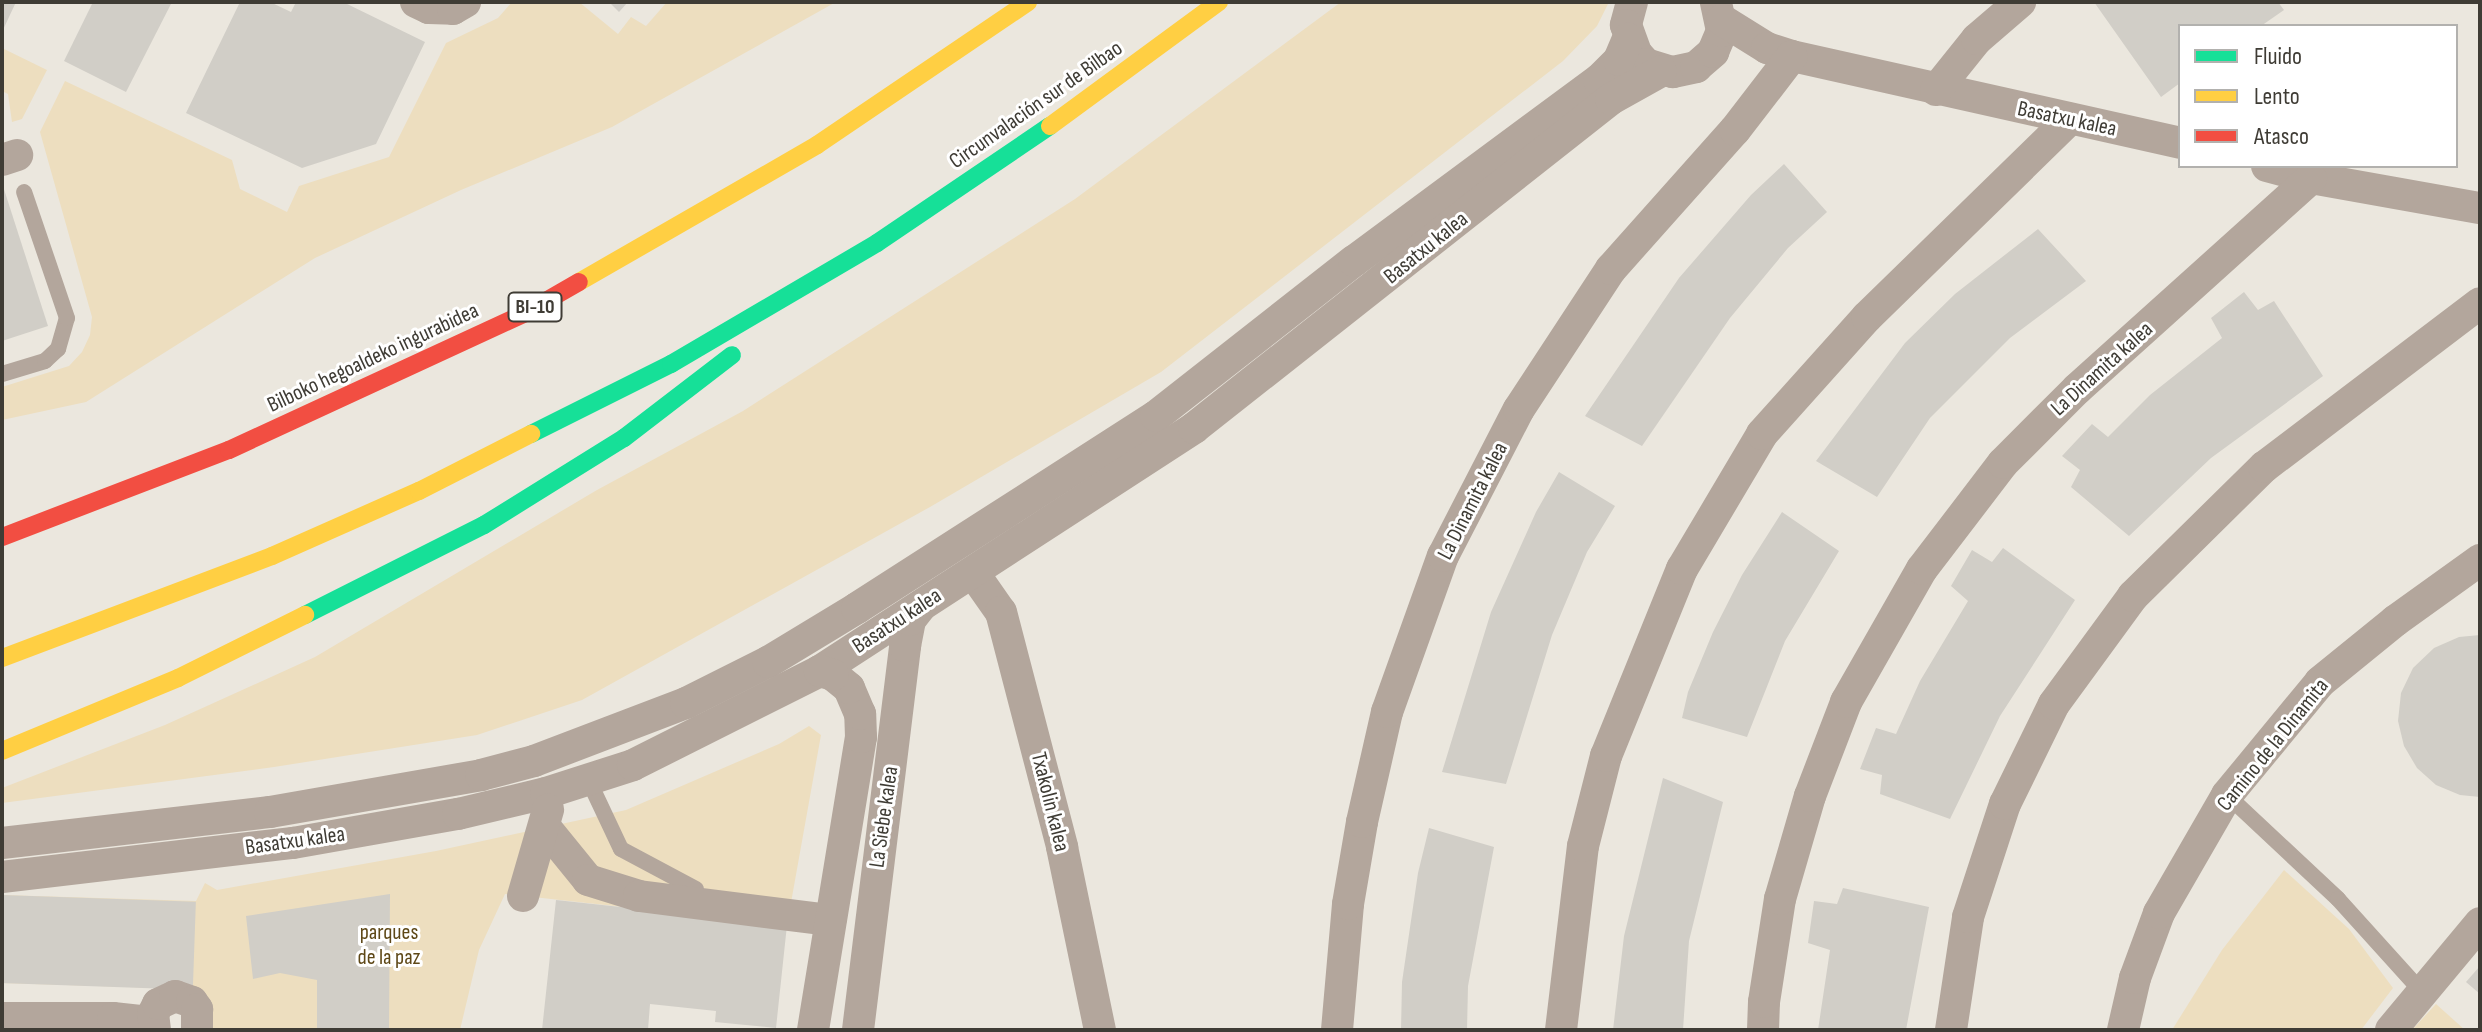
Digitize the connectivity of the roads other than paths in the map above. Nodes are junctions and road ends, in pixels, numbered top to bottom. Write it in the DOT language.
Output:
graph roads {
  1 [pos="416,2"];
  2 [pos="465,2"];
  3 [pos="1028,2"];
  4 [pos="1219,2"];
  5 [pos="1632,2"];
  6 [pos="2020,2"];
  7 [pos="1719,11"];
  8 [pos="1628,39"];
  9 [pos="1780,52"];
  10 [pos="1706,60"];
  11 [pos="1661,71"];
  12 [pos="1936,90"];
  13 [pos="2070,119"];
  14 [pos="2178,143"];
  15 [pos="2274,168"];
  16 [pos="2311,178"];
  17 [pos="24,192"];
  18 [pos="2480,208"];
  19 [pos="877,243"];
  20 [pos="2480,303"];
  21 [pos="2,374"];
  22 [pos="2,537"];
  23 [pos="2480,560"];
  24 [pos="979,581"];
  25 [pos="857,608"];
  26 [pos="906,634"];
  27 [pos="2,658"];
  28 [pos="820,671"];
  29 [pos="849,688"];
  30 [pos="2,751"];
  31 [pos="588,779"];
  32 [pos="2227,795"];
  33 [pos="2,843"];
  34 [pos="2,877"];
  35 [pos="696,889"];
  36 [pos="523,896"];
  37 [pos="830,920"];
  38 [pos="2480,923"];
  39 [pos="2422,992"];
  40 [pos="2,1018"];
  41 [pos="154,1026"];
  42 [pos="197,1030"];
  43 [pos="813,1030"];
  44 [pos="858,1030"];
  45 [pos="1100,1030"];
  46 [pos="1337,1030"];
  47 [pos="1561,1030"];
  48 [pos="1763,1030"];
  49 [pos="1951,1030"];
  50 [pos="2123,1030"];
  51 [pos="2391,1030"];
  1 -- 2 [label="street"];
  3 -- 22 [label="highway, Bilboko hegoaldeko ingurabidea / BI-10"];
  4 -- 19 [label="highway, Circunvalación sur de Bilbao"];
  5 -- 8 [label="street"];
  6 -- 12 [label="street"];
  7 -- 9 [label="street, Basatxu kalea"];
  7 -- 10 [label="street"];
  8 -- 11 [label="street"];
  8 -- 25 [label="street, Basatxu kalea"];
  9 -- 10 [label="street, Basatxu kalea"];
  9 -- 12 [label="street, Basatxu kalea"];
  9 -- 46 [label="street, La Dinamita kalea"];
  10 -- 11 [label="street, Basatxu kalea"];
  11 -- 26 [label="street, Basatxu kalea"];
  12 -- 13 [label="street, Basatxu kalea"];
  13 -- 14 [label="street, Basatxu kalea"];
  13 -- 47 [label="street"];
  15 -- 16 [label="street"];
  16 -- 18 [label="street"];
  16 -- 48 [label="street, La Dinamita kalea"];
  17 -- 21 [label="lane"];
  19 -- 27 [label="highway"];
  19 -- 30 [label="highway"];
  20 -- 49 [label="street"];
  23 -- 32 [label="street, Camino de la Dinamita"];
  24 -- 45 [label="street, Txakolin kalea"];
  25 -- 26 [label="street"];
  25 -- 33 [label="street, Basatxu kalea"];
  26 -- 28 [label="street, Basatxu kalea"];
  26 -- 29 [label="street"];
  26 -- 44 [label="street, La Siebe kalea"];
  28 -- 29 [label="street"];
  28 -- 31 [label="street, Basatxu kalea"];
  29 -- 37 [label="street, La Siebe kalea"];
  31 -- 34 [label="street, Basatxu kalea"];
  31 -- 35 [label="lane"];
  32 -- 39 [label="lane"];
  32 -- 50 [label="street, Camino de la Dinamita"];
  36 -- 37 [label="street"];
  37 -- 43 [label="street, La Siebe kalea"];
  38 -- 39 [label="street"];
  39 -- 51 [label="street"];
  40 -- 41 [label="street"];
  41 -- 42 [label="street"];
}
